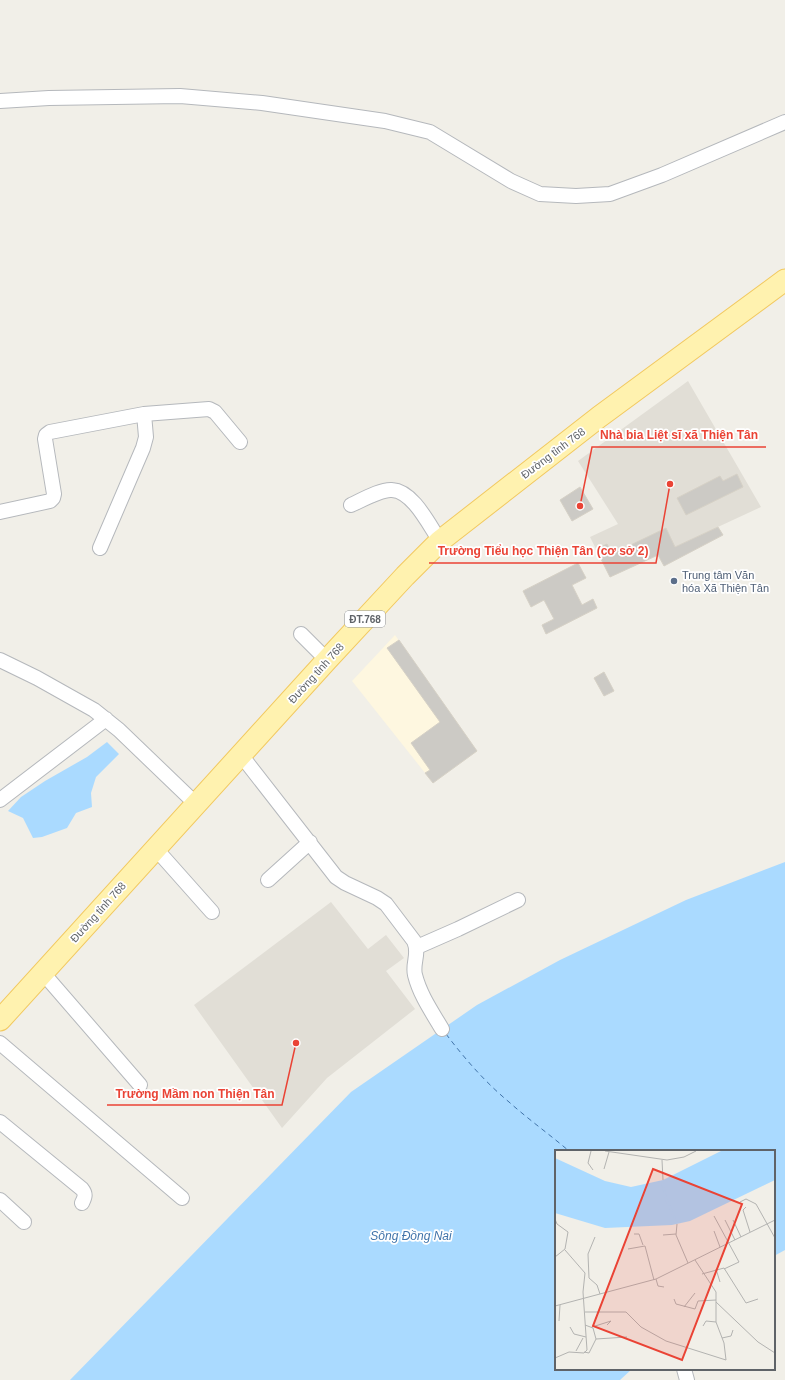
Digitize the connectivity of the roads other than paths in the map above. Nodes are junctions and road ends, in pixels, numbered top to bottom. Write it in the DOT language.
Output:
graph roads {
  1 [pos="0,101"];
  2 [pos="785,122"];
  3 [pos="785,280"];
  4 [pos="144,414"];
  5 [pos="240,442"];
  6 [pos="351,505"];
  7 [pos="0,512"];
  8 [pos="440,541"];
  9 [pos="100,548"];
  10 [pos="300,634"];
  11 [pos="0,660"];
  12 [pos="328,660"];
  13 [pos="106,719"];
  14 [pos="241,755"];
  15 [pos="2,794"];
  16 [pos="196,804"];
  17 [pos="310,842"];
  18 [pos="156,848"];
  19 [pos="268,880"];
  20 [pos="518,900"];
  21 [pos="212,912"];
  22 [pos="417,947"];
  23 [pos="43,973"];
  24 [pos="0,1020"];
  25 [pos="442,1029"];
  26 [pos="0,1043"];
  27 [pos="140,1085"];
  28 [pos="0,1122"];
  29 [pos="182,1198"];
  30 [pos="0,1200"];
  31 [pos="82,1203"];
  32 [pos="24,1222"];
  33 [pos="684,1370"];
  34 [pos="687,1380"];
  1 -- 2 [label="street"];
  3 -- 8 [label="main road, Đường tỉnh 768 / ĐT.768"];
  4 -- 5 [label="street"];
  4 -- 7 [label="street"];
  4 -- 9 [label="street"];
  6 -- 8 [label="street"];
  8 -- 12 [label="main road, Đường tỉnh 768 / ĐT.768"];
  10 -- 12 [label="street"];
  11 -- 13 [label="street"];
  12 -- 14 [label="main road, Đường tỉnh 768 / ĐT.768"];
  13 -- 15 [label="street"];
  13 -- 16 [label="street"];
  14 -- 16 [label="main road, Đường tỉnh 768 / ĐT.768"];
  14 -- 17 [label="street"];
  16 -- 18 [label="main road, Đường tỉnh 768 / ĐT.768"];
  17 -- 19 [label="street"];
  17 -- 22 [label="street"];
  18 -- 21 [label="street"];
  18 -- 23 [label="main road, Đường tỉnh 768 / ĐT.768"];
  20 -- 22 [label="street"];
  22 -- 25 [label="street"];
  23 -- 24 [label="main road, Đường tỉnh 768 / ĐT.768"];
  23 -- 27 [label="street"];
  26 -- 29 [label="street"];
  28 -- 31 [label="street"];
  30 -- 32 [label="street"];
  33 -- 34 [label="street"];
}
